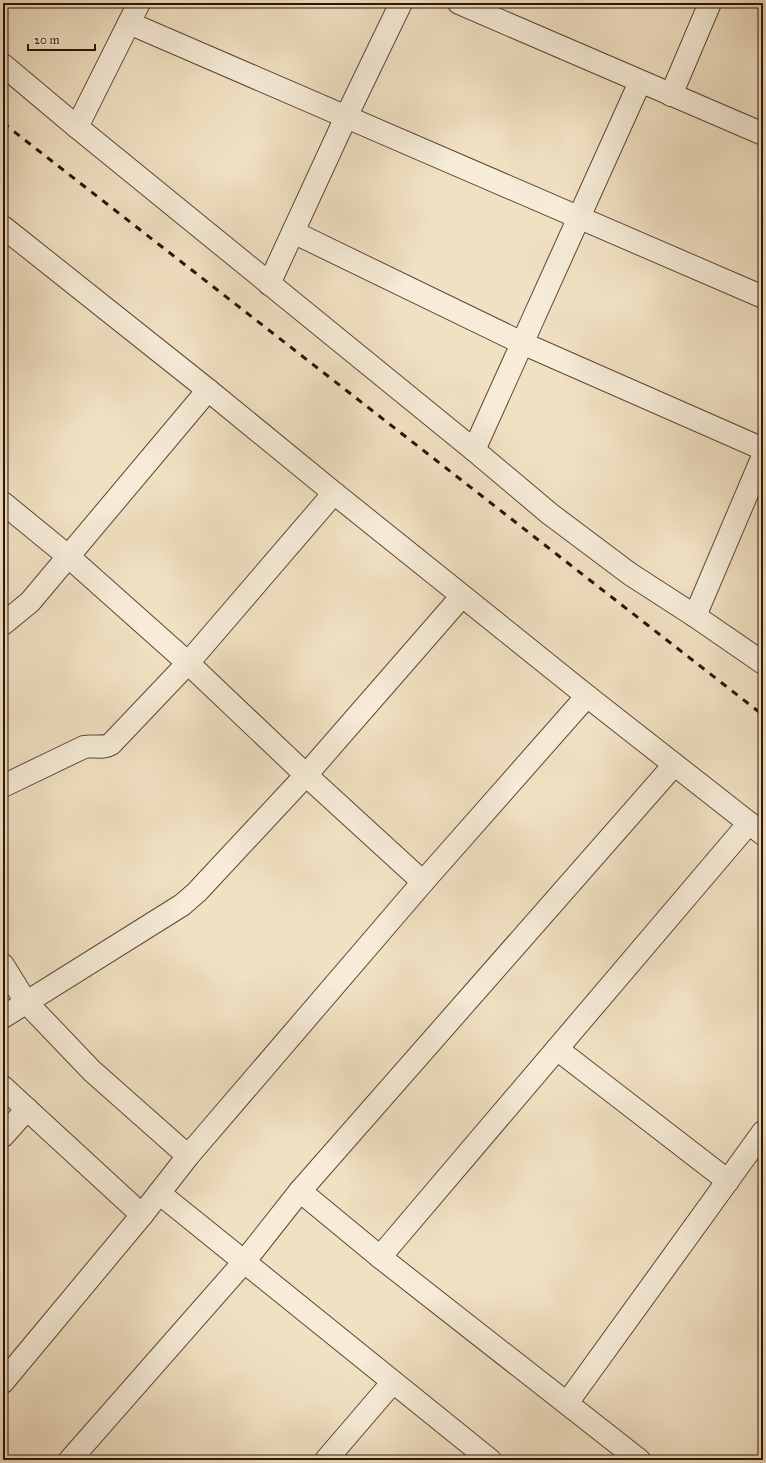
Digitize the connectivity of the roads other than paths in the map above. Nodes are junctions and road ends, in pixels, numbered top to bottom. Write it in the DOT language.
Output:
graph roads {
  1 [pos="139,3"];
  2 [pos="400,3"];
  3 [pos="459,3"];
  4 [pos="710,3"];
  5 [pos="130,23"];
  6 [pos="3,65"];
  7 [pos="640,82"];
  8 [pos="671,95"];
  9 [pos="346,117"];
  10 [pos="77,127"];
  11 [pos="763,134"];
  12 [pos="579,218"];
  13 [pos="3,227"];
  14 [pos="293,232"];
  15 [pos="269,284"];
  16 [pos="763,297"];
  17 [pos="522,343"];
  18 [pos="208,390"];
  19 [pos="763,449"];
  20 [pos="474,450"];
  21 [pos="763,456"];
  22 [pos="334,493"];
  23 [pos="755,498"];
  24 [pos="3,502"];
  25 [pos="69,557"];
  26 [pos="462,596"];
  27 [pos="695,616"];
  28 [pos="3,624"];
  29 [pos="188,663"];
  30 [pos="763,664"];
  31 [pos="587,696"];
  32 [pos="674,765"];
  33 [pos="306,775"];
  34 [pos="3,786"];
  35 [pos="756,828"];
  36 [pos="423,882"];
  37 [pos="3,965"];
  38 [pos="26,1002"];
  39 [pos="3,1017"];
  40 [pos="557,1049"];
  41 [pos="3,1087"];
  42 [pos="26,1109"];
  43 [pos="763,1132"];
  44 [pos="3,1136"];
  45 [pos="188,1156"];
  46 [pos="728,1181"];
  47 [pos="300,1191"];
  48 [pos="159,1194"];
  49 [pos="142,1215"];
  50 [pos="380,1257"];
  51 [pos="244,1262"];
  52 [pos="3,1382"];
  53 [pos="393,1382"];
  54 [pos="567,1403"];
  55 [pos="70,1460"];
  56 [pos="326,1460"];
  57 [pos="490,1460"];
  58 [pos="639,1460"];
  1 -- 5 [label="street"];
  2 -- 9 [label="street"];
  3 -- 7 [label="street"];
  4 -- 8 [label="street"];
  5 -- 9 [label="street"];
  5 -- 10 [label="street"];
  6 -- 10 [label="street"];
  7 -- 8 [label="street"];
  7 -- 12 [label="street"];
  8 -- 11 [label="street"];
  9 -- 12 [label="street"];
  9 -- 14 [label="street"];
  10 -- 15 [label="street"];
  12 -- 16 [label="street"];
  12 -- 17 [label="street"];
  13 -- 18 [label="street"];
  14 -- 15 [label="street"];
  14 -- 17 [label="street"];
  15 -- 20 [label="street"];
  17 -- 19 [label="street"];
  17 -- 20 [label="street"];
  18 -- 22 [label="street"];
  18 -- 25 [label="street"];
  20 -- 27 [label="street"];
  21 -- 23 [label="street"];
  22 -- 26 [label="street"];
  22 -- 29 [label="street"];
  23 -- 27 [label="street"];
  24 -- 25 [label="street"];
  25 -- 28 [label="street"];
  25 -- 29 [label="street"];
  26 -- 31 [label="street"];
  26 -- 33 [label="street"];
  27 -- 30 [label="street"];
  29 -- 33 [label="street"];
  29 -- 34 [label="street"];
  31 -- 32 [label="street"];
  31 -- 36 [label="street"];
  32 -- 35 [label="street"];
  32 -- 47 [label="street"];
  33 -- 36 [label="street"];
  33 -- 38 [label="street"];
  35 -- 40 [label="street"];
  36 -- 45 [label="street"];
  37 -- 38 [label="street"];
  38 -- 39 [label="street"];
  38 -- 45 [label="street"];
  40 -- 46 [label="street"];
  40 -- 50 [label="street"];
  41 -- 42 [label="street"];
  42 -- 44 [label="street"];
  42 -- 49 [label="street"];
  43 -- 46 [label="street"];
  45 -- 48 [label="street"];
  46 -- 54 [label="street"];
  47 -- 50 [label="street"];
  47 -- 51 [label="street"];
  48 -- 49 [label="street"];
  48 -- 51 [label="street"];
  49 -- 52 [label="street"];
  50 -- 54 [label="street"];
  51 -- 53 [label="street"];
  51 -- 55 [label="street"];
  53 -- 56 [label="street"];
  53 -- 57 [label="street"];
  54 -- 58 [label="street"];
}
